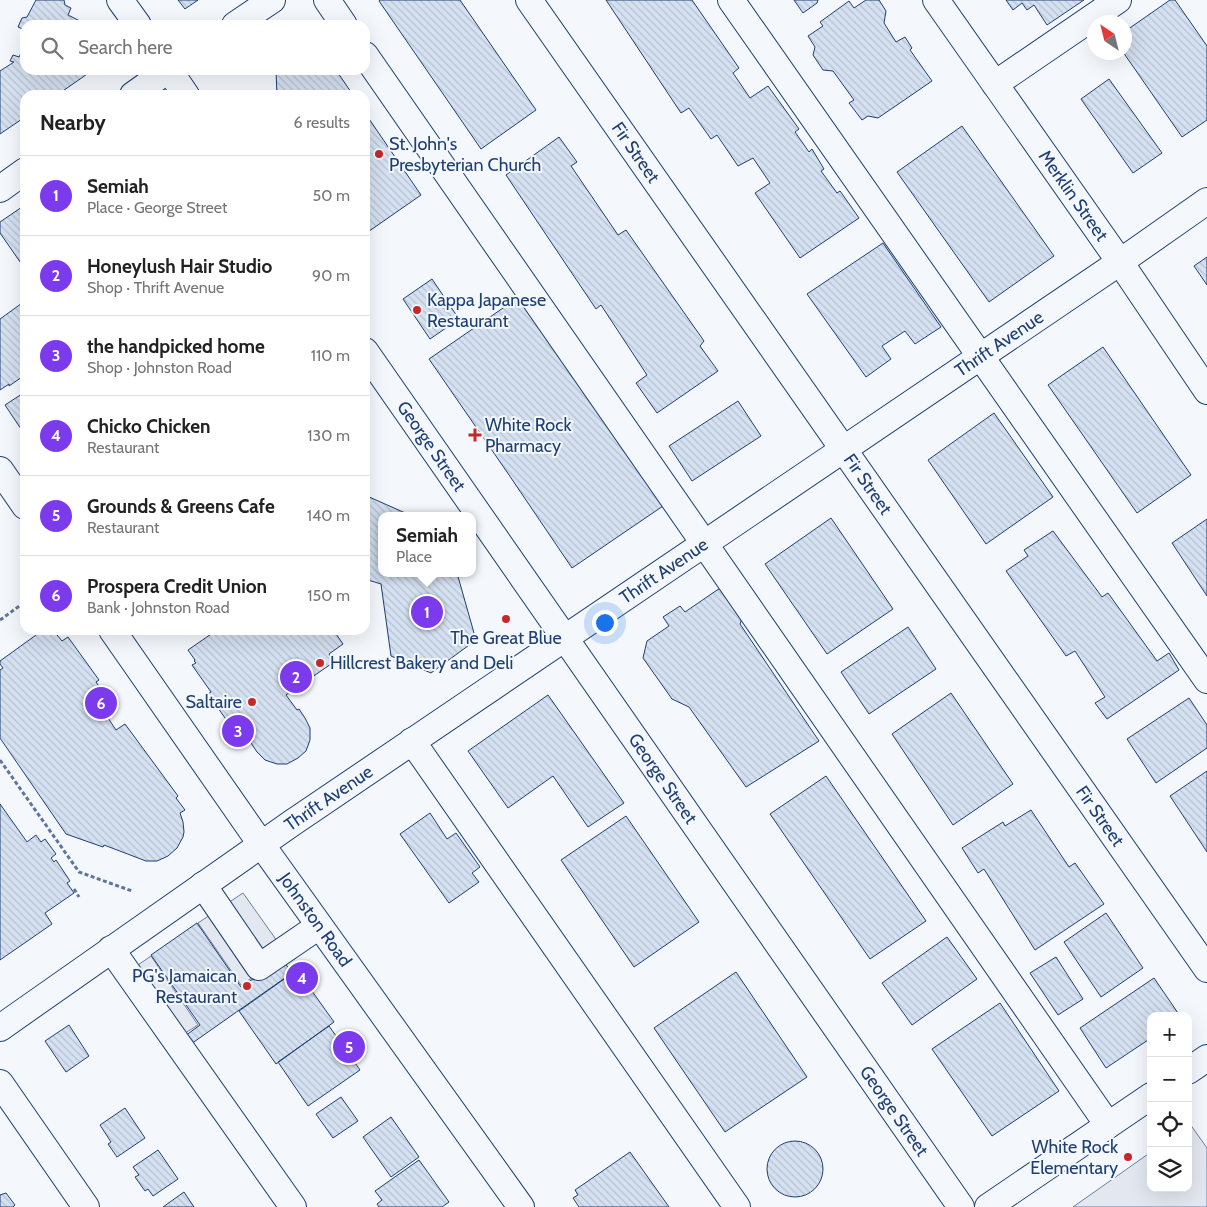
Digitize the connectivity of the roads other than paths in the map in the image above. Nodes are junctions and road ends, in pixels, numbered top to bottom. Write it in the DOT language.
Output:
graph roads {
  1 [pos="120,0"];
  2 [pos="272,0"];
  3 [pos="327,0"];
  4 [pos="529,0"];
  5 [pos="732,0"];
  6 [pos="936,0"];
  7 [pos="1118,0"];
  8 [pos="134,20"];
  9 [pos="242,20"];
  10 [pos="341,20"];
  11 [pos="370,62"];
  12 [pos="162,75"];
  13 [pos="172,75"];
  14 [pos="995,84"];
  15 [pos="140,90"];
  16 [pos="183,90"];
  17 [pos="20,174"];
  18 [pos="0,188"];
  19 [pos="1207,202"];
  20 [pos="1120,262"];
  21 [pos="980,356"];
  22 [pos="370,358"];
  23 [pos="1207,391"];
  24 [pos="844,450"];
  25 [pos="0,470"];
  26 [pos="20,499"];
  27 [pos="705,544"];
  28 [pos="115,635"];
  29 [pos="565,638"];
  30 [pos="1207,680"];
  31 [pos="412,742"];
  32 [pos="261,844"];
  33 [pos="203,885"];
  34 [pos="319,926"];
  35 [pos="111,949"];
  36 [pos="1207,969"];
  37 [pos="0,1028"];
  38 [pos="1207,1058"];
  39 [pos="1192,1068"];
  40 [pos="0,1083"];
  41 [pos="1147,1099"];
  42 [pos="1108,1125"];
  43 [pos="86,1207"];
  44 [pos="293,1207"];
  45 [pos="521,1207"];
  46 [pos="737,1207"];
  47 [pos="961,1207"];
  48 [pos="988,1207"];
  1 -- 8 [label="street"];
  2 -- 9 [label="street"];
  3 -- 10 [label="street"];
  4 -- 24 [label="street, Fir Street"];
  5 -- 21 [label="street"];
  6 -- 14 [label="street, Merklin Street"];
  7 -- 14 [label="street"];
  11 -- 27 [label="street"];
  12 -- 15 [label="street"];
  13 -- 16 [label="street"];
  14 -- 20 [label="street, Merklin Street"];
  17 -- 18 [label="street"];
  19 -- 20 [label="street, Thrift Avenue"];
  20 -- 21 [label="street, Thrift Avenue"];
  20 -- 23 [label="street, Merklin Street"];
  21 -- 24 [label="street, Thrift Avenue"];
  21 -- 30 [label="street"];
  22 -- 29 [label="street, George Street"];
  24 -- 27 [label="street, Thrift Avenue"];
  24 -- 36 [label="street, Fir Street"];
  25 -- 26 [label="street"];
  27 -- 29 [label="street, Thrift Avenue"];
  27 -- 42 [label="street"];
  28 -- 32 [label="street, Johnston Road"];
  29 -- 31 [label="street, Thrift Avenue"];
  29 -- 47 [label="street, George Street"];
  31 -- 32 [label="street, Thrift Avenue"];
  31 -- 46 [label="street"];
  32 -- 33 [label="street, Thrift Avenue"];
  32 -- 34 [label="street, Johnston Road"];
  33 -- 34 [label="street"];
  33 -- 35 [label="street, Thrift Avenue"];
  34 -- 45 [label="street, Johnston Road"];
  35 -- 37 [label="street, Thrift Avenue"];
  35 -- 44 [label="street"];
  38 -- 39 [label="street"];
  40 -- 43 [label="street"];
  41 -- 42 [label="street"];
  42 -- 48 [label="street"];
}
